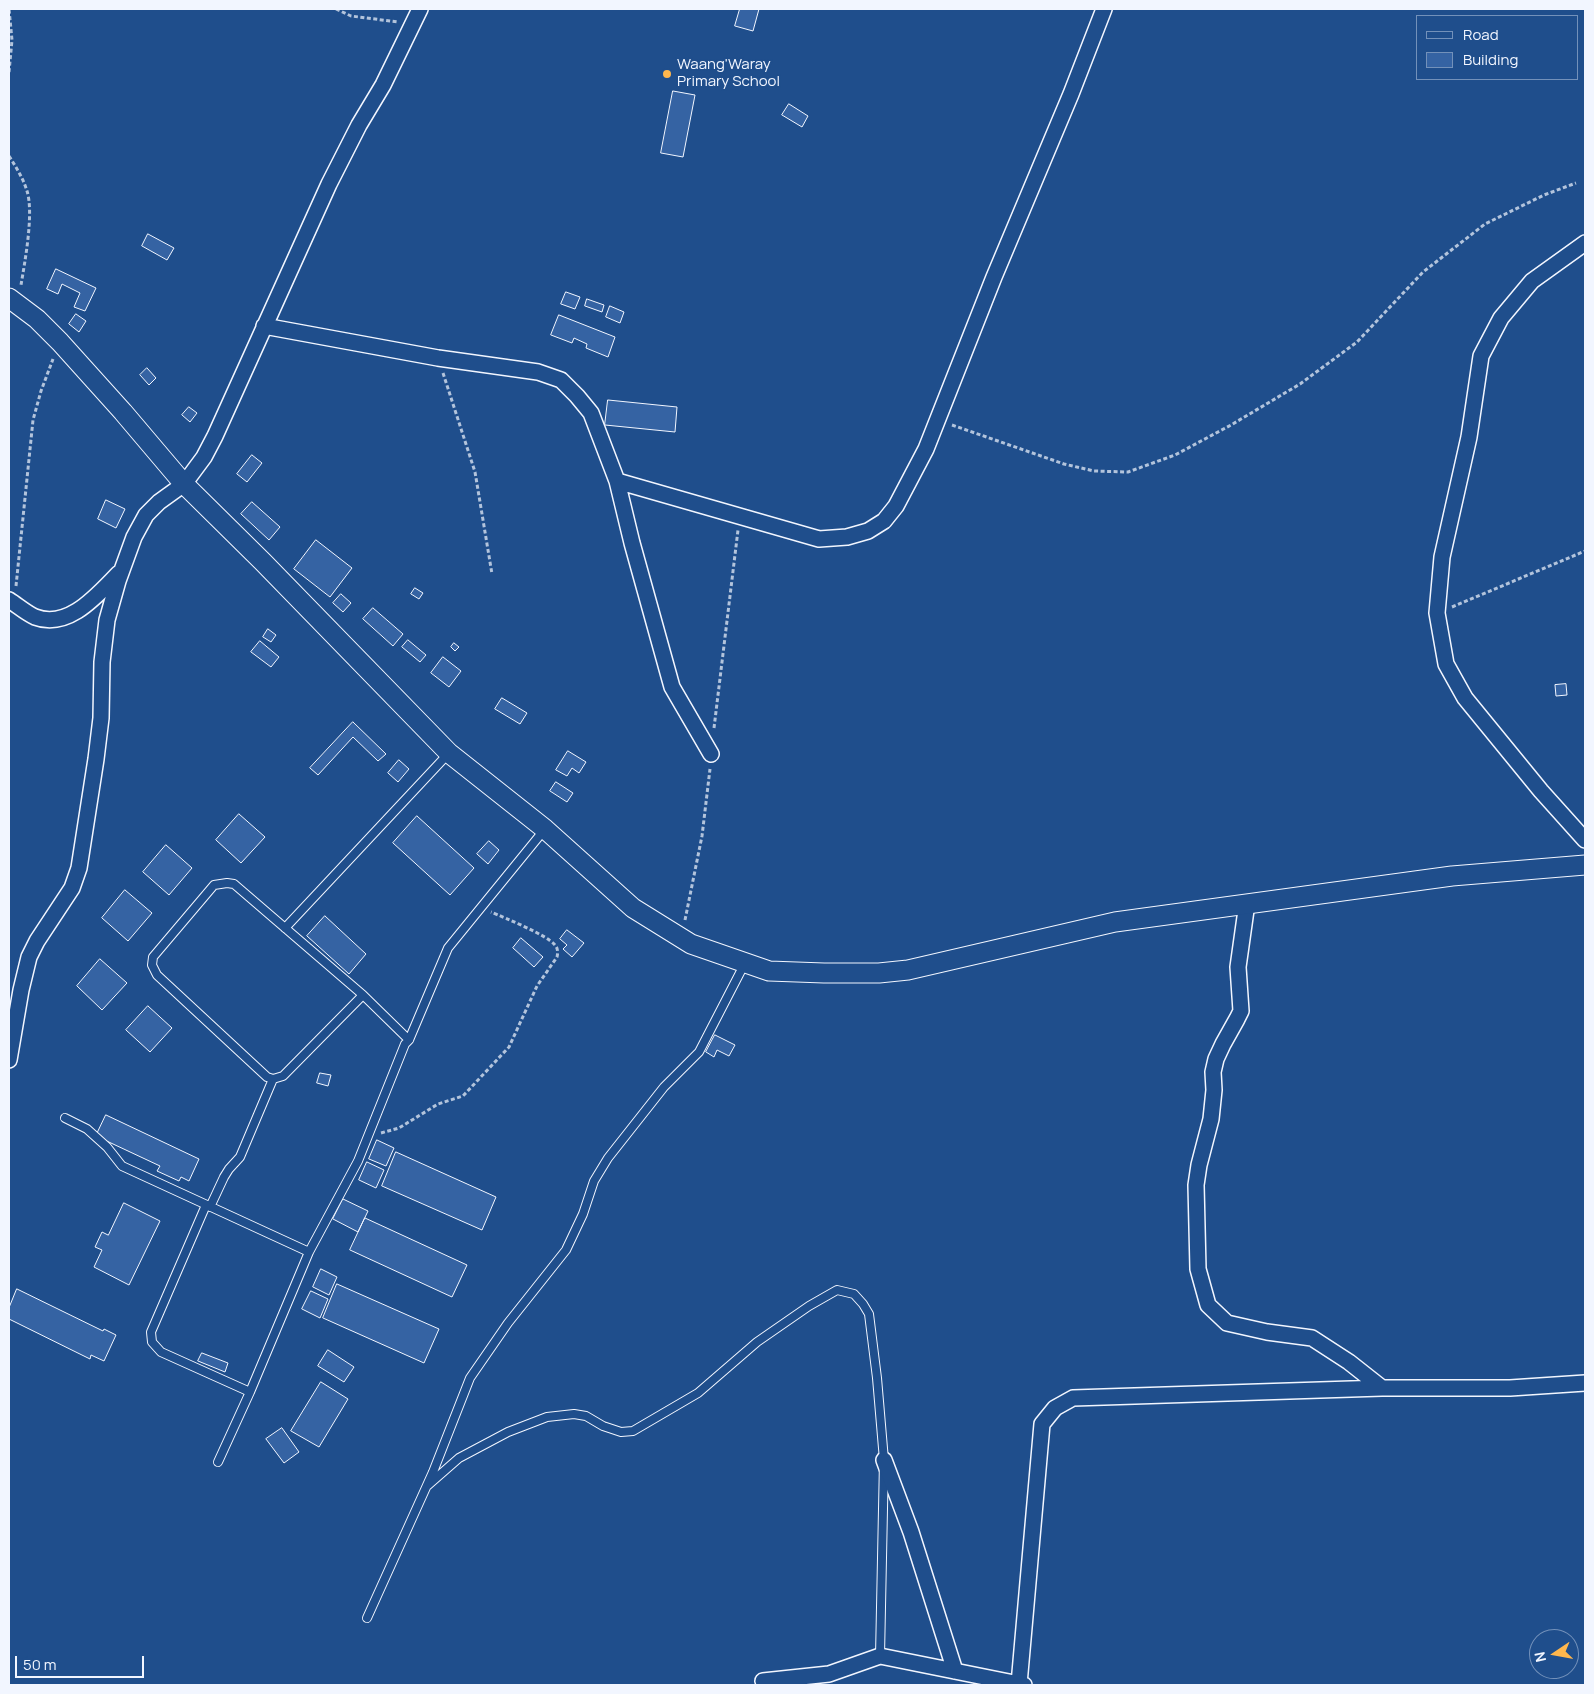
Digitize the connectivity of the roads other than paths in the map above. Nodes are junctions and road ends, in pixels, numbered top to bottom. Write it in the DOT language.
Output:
graph roads {
  1 [pos="420,9"];
  2 [pos="1104,9"];
  3 [pos="1585,243"];
  4 [pos="13,301"];
  5 [pos="264,326"];
  6 [pos="617,481"];
  7 [pos="184,484"];
  8 [pos="122,570"];
  9 [pos="12,602"];
  10 [pos="449,753"];
  11 [pos="711,754"];
  12 [pos="545,829"];
  13 [pos="1585,840"];
  14 [pos="1585,866"];
  15 [pos="1247,903"];
  16 [pos="285,928"];
  17 [pos="745,963"];
  18 [pos="363,995"];
  19 [pos="408,1040"];
  20 [pos="9,1060"];
  21 [pos="273,1079"];
  22 [pos="65,1118"];
  23 [pos="208,1206"];
  24 [pos="309,1252"];
  25 [pos="1585,1383"];
  26 [pos="1382,1388"];
  27 [pos="250,1392"];
  28 [pos="884,1460"];
  29 [pos="218,1462"];
  30 [pos="427,1486"];
  31 [pos="367,1618"];
  32 [pos="880,1656"];
  33 [pos="955,1671"];
  34 [pos="830,1680"];
  35 [pos="762,1681"];
  36 [pos="1022,1685"];
  1 -- 5 [label="street"];
  2 -- 6 [label="street"];
  3 -- 13 [label="street"];
  4 -- 7 [label="street"];
  5 -- 6 [label="street"];
  5 -- 7 [label="street"];
  6 -- 11 [label="street"];
  7 -- 8 [label="street"];
  7 -- 10 [label="street"];
  8 -- 9 [label="street"];
  8 -- 20 [label="street"];
  10 -- 12 [label="street"];
  10 -- 16 [label="lane"];
  12 -- 17 [label="street"];
  12 -- 19 [label="lane"];
  14 -- 15 [label="street"];
  15 -- 17 [label="street"];
  15 -- 26 [label="street"];
  16 -- 18 [label="lane"];
  16 -- 21 [label="lane"];
  17 -- 30 [label="lane"];
  18 -- 19 [label="lane"];
  18 -- 21 [label="lane"];
  19 -- 24 [label="lane"];
  21 -- 23 [label="lane"];
  22 -- 23 [label="lane"];
  23 -- 24 [label="lane"];
  23 -- 27 [label="lane"];
  24 -- 27 [label="lane"];
  25 -- 26 [label="street"];
  26 -- 36 [label="street"];
  27 -- 29 [label="lane"];
  28 -- 30 [label="lane"];
  28 -- 32 [label="lane"];
  28 -- 33 [label="street"];
  30 -- 31 [label="lane"];
  32 -- 33 [label="street"];
  32 -- 34 [label="street"];
  33 -- 36 [label="street"];
  34 -- 35 [label="street"];
}
